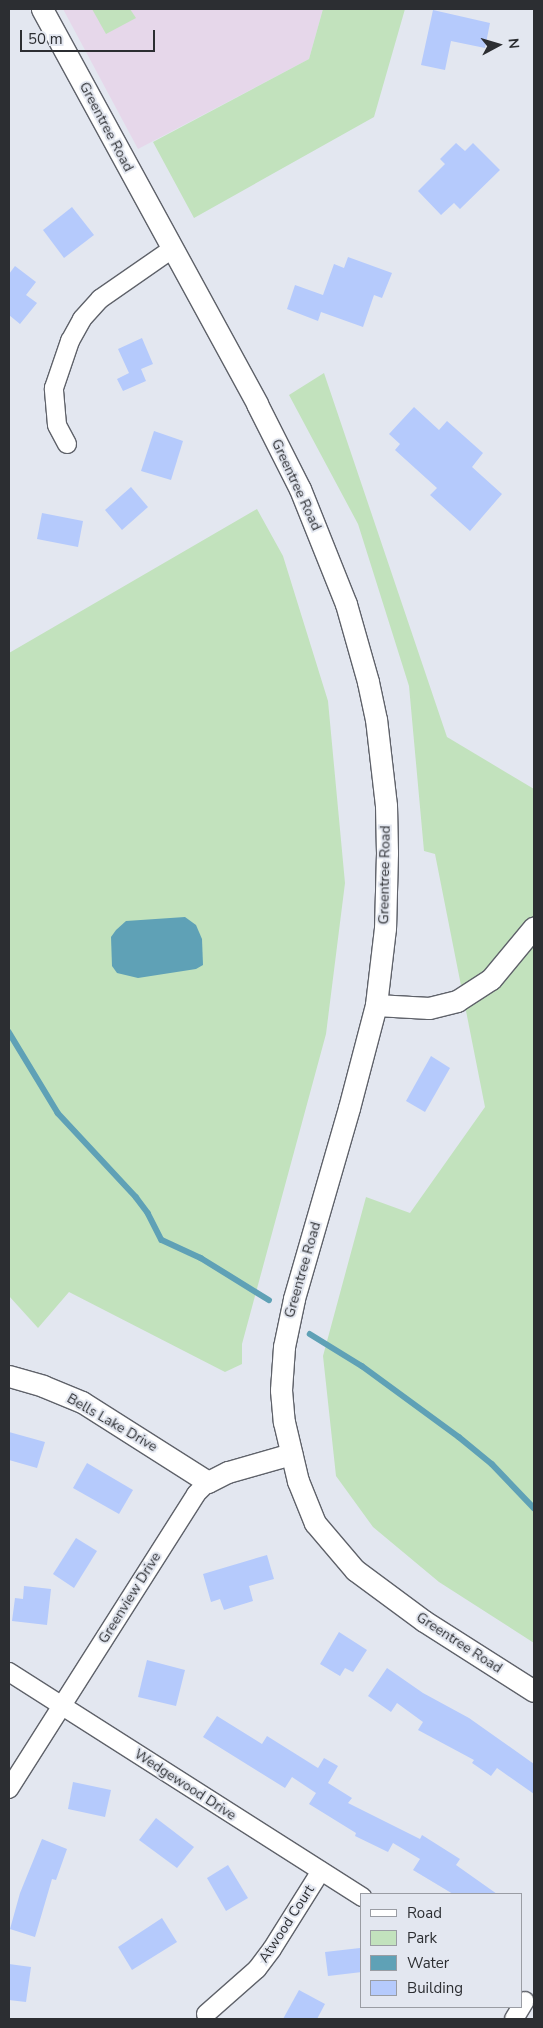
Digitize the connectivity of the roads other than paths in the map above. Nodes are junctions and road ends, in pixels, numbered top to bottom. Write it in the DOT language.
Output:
graph roads {
  1 [pos="42,9"];
  2 [pos="172,249"];
  3 [pos="67,444"];
  4 [pos="534,927"];
  5 [pos="376,1005"];
  6 [pos="9,1376"];
  7 [pos="291,1454"];
  8 [pos="208,1482"];
  9 [pos="9,1672"];
  10 [pos="534,1692"];
  11 [pos="62,1706"];
  12 [pos="9,1789"];
  13 [pos="321,1871"];
  14 [pos="360,1896"];
  15 [pos="522,2008"];
  16 [pos="206,2014"];
  17 [pos="514,2019"];
  1 -- 2 [label="street, Greentree Road"];
  2 -- 3 [label="street"];
  2 -- 5 [label="street, Greentree Road"];
  4 -- 5 [label="street"];
  5 -- 7 [label="street, Greentree Road"];
  6 -- 8 [label="street, Bells Lake Drive"];
  7 -- 8 [label="street, Greenview Drive"];
  7 -- 10 [label="street, Greentree Road"];
  8 -- 11 [label="street, Greenview Drive"];
  9 -- 11 [label="street, Wedgewood Drive"];
  11 -- 12 [label="street, Greenview Drive"];
  11 -- 13 [label="street, Wedgewood Drive"];
  13 -- 14 [label="street, Wedgewood Drive"];
  13 -- 16 [label="street, Atwood Court"];
  15 -- 17 [label="street"];
}
